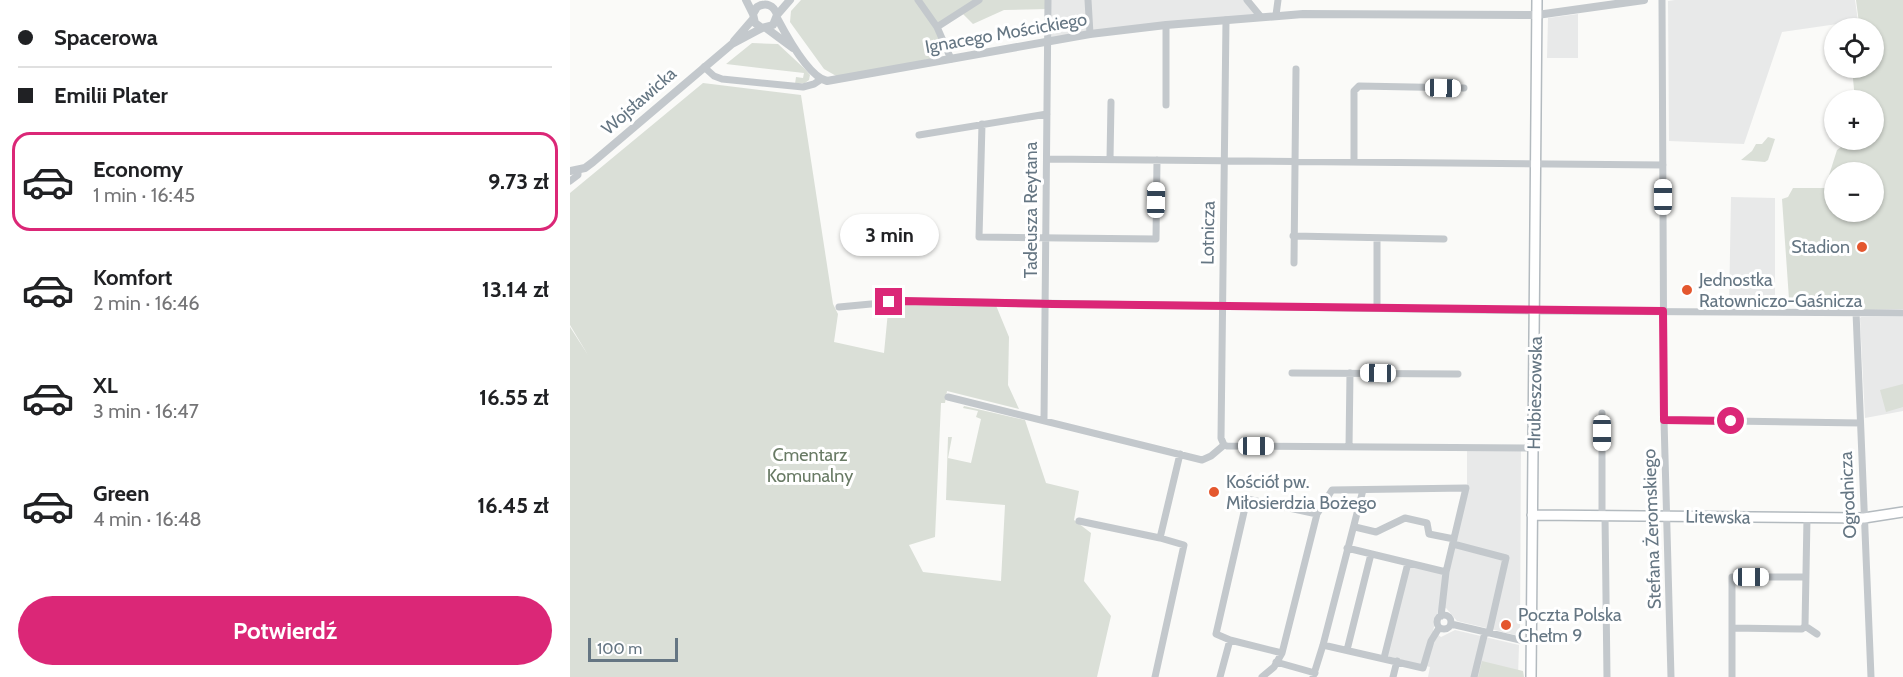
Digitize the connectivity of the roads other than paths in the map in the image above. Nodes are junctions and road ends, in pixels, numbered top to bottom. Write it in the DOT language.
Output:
graph roads {
  1 [pos="746,0"];
  2 [pos="790,0"];
  3 [pos="918,0"];
  4 [pos="979,0"];
  5 [pos="1048,0"];
  6 [pos="1088,0"];
  7 [pos="1247,0"];
  8 [pos="1278,0"];
  9 [pos="1537,0"];
  10 [pos="1644,0"];
  11 [pos="1662,0"];
  12 [pos="767,2"];
  13 [pos="1276,15"];
  14 [pos="1537,15"];
  15 [pos="777,16"];
  16 [pos="753,17"];
  17 [pos="1261,17"];
  18 [pos="1226,20"];
  19 [pos="1166,25"];
  20 [pos="937,27"];
  21 [pos="764,28"];
  22 [pos="1090,34"];
  23 [pos="1049,41"];
  24 [pos="732,44"];
  25 [pos="795,50"];
  26 [pos="951,59"];
  27 [pos="704,67"];
  28 [pos="1296,69"];
  29 [pos="820,80"];
  30 [pos="1464,88"];
  31 [pos="1111,102"];
  32 [pos="1166,105"];
  33 [pos="1047,114"];
  34 [pos="982,124"];
  35 [pos="919,135"];
  36 [pos="1047,159"];
  37 [pos="1110,159"];
  38 [pos="1157,160"];
  39 [pos="1224,160"];
  40 [pos="1294,162"];
  41 [pos="1354,162"];
  42 [pos="1536,164"];
  43 [pos="1663,165"];
  44 [pos="574,171"];
  45 [pos="570,181"];
  46 [pos="1293,236"];
  47 [pos="1377,238"];
  48 [pos="1046,239"];
  49 [pos="1444,239"];
  50 [pos="1294,262"];
  51 [pos="1046,304"];
  52 [pos="1222,306"];
  53 [pos="839,307"];
  54 [pos="1377,308"];
  55 [pos="1536,310"];
  56 [pos="1663,311"];
  57 [pos="1856,312"];
  58 [pos="1903,313"];
  59 [pos="1292,373"];
  60 [pos="1350,373"];
  61 [pos="1458,374"];
  62 [pos="948,397"];
  63 [pos="1602,412"];
  64 [pos="1044,420"];
  65 [pos="1664,420"];
  66 [pos="1860,423"];
  67 [pos="1224,445"];
  68 [pos="1349,447"];
  69 [pos="1534,448"];
  70 [pos="1180,454"];
  71 [pos="1363,490"];
  72 [pos="1903,512"];
  73 [pos="1317,514"];
  74 [pos="1532,514"];
  75 [pos="1604,516"];
  76 [pos="1666,517"];
  77 [pos="1807,518"];
  78 [pos="1864,518"];
  79 [pos="1079,521"];
  80 [pos="1354,527"];
  81 [pos="1160,538"];
  82 [pos="1454,542"];
  83 [pos="1347,548"];
  84 [pos="1371,554"];
  85 [pos="1408,563"];
  86 [pos="1446,572"];
  87 [pos="1805,577"];
  88 [pos="1441,616"];
  89 [pos="1451,624"];
  90 [pos="1805,626"];
  91 [pos="1439,628"];
  92 [pos="1732,628"];
  93 [pos="1487,633"];
  94 [pos="1817,634"];
  95 [pos="1230,640"];
  96 [pos="1533,643"];
  97 [pos="1323,645"];
  98 [pos="1347,650"];
  99 [pos="1282,653"];
  100 [pos="1384,658"];
  101 [pos="1397,661"];
  102 [pos="1276,662"];
  103 [pos="1314,675"];
  104 [pos="1155,677"];
  105 [pos="1220,677"];
  106 [pos="1262,677"];
  107 [pos="1393,677"];
  108 [pos="1474,677"];
  109 [pos="1531,677"];
  110 [pos="1607,677"];
  111 [pos="1671,677"];
  112 [pos="1732,677"];
  113 [pos="1872,677"];
  1 -- 16 [label="street"];
  2 -- 15 [label="street"];
  3 -- 20 [label="street"];
  4 -- 20 [label="street"];
  5 -- 23 [label="street, Tadeusza Reytana"];
  6 -- 22 [label="street"];
  7 -- 17 [label="street"];
  8 -- 13 [label="street"];
  9 -- 14 [label="main road, Hrubieszowska"];
  10 -- 14 [label="street, Ignacego Mościckiego"];
  11 -- 43 [label="street, Stefana Żeromskiego"];
  12 -- 15 [label="street"];
  12 -- 16 [label="street"];
  13 -- 14 [label="street, Ignacego Mościckiego"];
  13 -- 17 [label="street, Ignacego Mościckiego"];
  14 -- 42 [label="main road, Hrubieszowska"];
  15 -- 21 [label="street"];
  15 -- 25 [label="street"];
  16 -- 21 [label="street"];
  16 -- 24 [label="street, Wojsławicka"];
  17 -- 18 [label="street, Ignacego Mościckiego"];
  18 -- 19 [label="street, Ignacego Mościckiego"];
  18 -- 39 [label="street, Lotnicza"];
  19 -- 22 [label="street, Ignacego Mościckiego"];
  19 -- 32 [label="street"];
  20 -- 26 [label="street"];
  21 -- 24 [label="street, Wojsławicka"];
  21 -- 25 [label="street"];
  22 -- 23 [label="street, Ignacego Mościckiego"];
  23 -- 26 [label="street, Ignacego Mościckiego"];
  23 -- 33 [label="street, Tadeusza Reytana"];
  24 -- 27 [label="street, Wojsławicka"];
  25 -- 29 [label="street"];
  26 -- 29 [label="street, Ignacego Mościckiego"];
  27 -- 29 [label="street, Ignacego Mościckiego"];
  27 -- 44 [label="street, Wojsławicka"];
  28 -- 40 [label="street"];
  30 -- 41 [label="street"];
  31 -- 37 [label="street"];
  33 -- 34 [label="street"];
  33 -- 36 [label="street, Tadeusza Reytana"];
  34 -- 35 [label="street"];
  34 -- 48 [label="street"];
  36 -- 37 [label="street"];
  36 -- 48 [label="street, Tadeusza Reytana"];
  37 -- 38 [label="street"];
  38 -- 39 [label="street"];
  38 -- 48 [label="street"];
  39 -- 40 [label="street"];
  39 -- 52 [label="street, Lotnicza"];
  40 -- 41 [label="street"];
  40 -- 46 [label="street"];
  41 -- 42 [label="street"];
  42 -- 43 [label="street"];
  42 -- 55 [label="main road, Hrubieszowska"];
  43 -- 56 [label="street, Stefana Żeromskiego"];
  44 -- 45 [label="street, Wojsławicka"];
  46 -- 47 [label="street"];
  46 -- 50 [label="street"];
  47 -- 49 [label="street"];
  47 -- 54 [label="street"];
  48 -- 51 [label="street, Tadeusza Reytana"];
  51 -- 52 [label="street"];
  51 -- 53 [label="street"];
  51 -- 64 [label="street, Tadeusza Reytana"];
  52 -- 54 [label="street"];
  52 -- 67 [label="street, Lotnicza"];
  54 -- 55 [label="street"];
  55 -- 56 [label="street"];
  55 -- 69 [label="main road, Hrubieszowska"];
  56 -- 57 [label="street"];
  56 -- 65 [label="street, Stefana Żeromskiego"];
  57 -- 58 [label="street"];
  57 -- 66 [label="street, Ogrodnicza"];
  59 -- 60 [label="street"];
  60 -- 61 [label="street"];
  60 -- 68 [label="street"];
  62 -- 64 [label="street"];
  63 -- 75 [label="street"];
  64 -- 70 [label="street"];
  65 -- 66 [label="street"];
  65 -- 76 [label="street, Stefana Żeromskiego"];
  66 -- 78 [label="street, Ogrodnicza"];
  67 -- 68 [label="street"];
  67 -- 70 [label="street"];
  68 -- 69 [label="street"];
  69 -- 74 [label="main road, Hrubieszowska"];
  70 -- 81 [label="street"];
  71 -- 73 [label="street"];
  71 -- 80 [label="street"];
  71 -- 82 [label="street"];
  72 -- 78 [label="main road, Litewska"];
  73 -- 95 [label="street"];
  73 -- 99 [label="street"];
  74 -- 75 [label="main road, Litewska"];
  74 -- 96 [label="main road, Hrubieszowska"];
  75 -- 76 [label="main road, Litewska"];
  75 -- 110 [label="street"];
  76 -- 77 [label="main road, Litewska"];
  76 -- 111 [label="street, Stefana Żeromskiego"];
  77 -- 78 [label="main road, Litewska"];
  77 -- 87 [label="street"];
  78 -- 113 [label="street, Ogrodnicza"];
  79 -- 81 [label="street"];
  80 -- 82 [label="street"];
  80 -- 83 [label="street"];
  81 -- 104 [label="street"];
  82 -- 86 [label="street"];
  82 -- 93 [label="street"];
  83 -- 84 [label="street"];
  83 -- 97 [label="street"];
  84 -- 85 [label="street"];
  84 -- 98 [label="street"];
  85 -- 86 [label="street"];
  85 -- 100 [label="street"];
  86 -- 88 [label="street"];
  87 -- 90 [label="street"];
  87 -- 92 [label="street"];
  88 -- 89 [label="street"];
  88 -- 91 [label="street"];
  89 -- 91 [label="street"];
  89 -- 93 [label="street"];
  90 -- 92 [label="street"];
  90 -- 94 [label="street"];
  91 -- 101 [label="street"];
  92 -- 112 [label="street"];
  93 -- 96 [label="street"];
  93 -- 108 [label="street"];
  95 -- 99 [label="street"];
  95 -- 105 [label="street"];
  96 -- 109 [label="main road, Hrubieszowska"];
  97 -- 98 [label="street"];
  97 -- 103 [label="street"];
  98 -- 100 [label="street"];
  99 -- 102 [label="street"];
  100 -- 101 [label="street"];
  101 -- 107 [label="street"];
  102 -- 103 [label="street"];
  102 -- 106 [label="street"];
}
